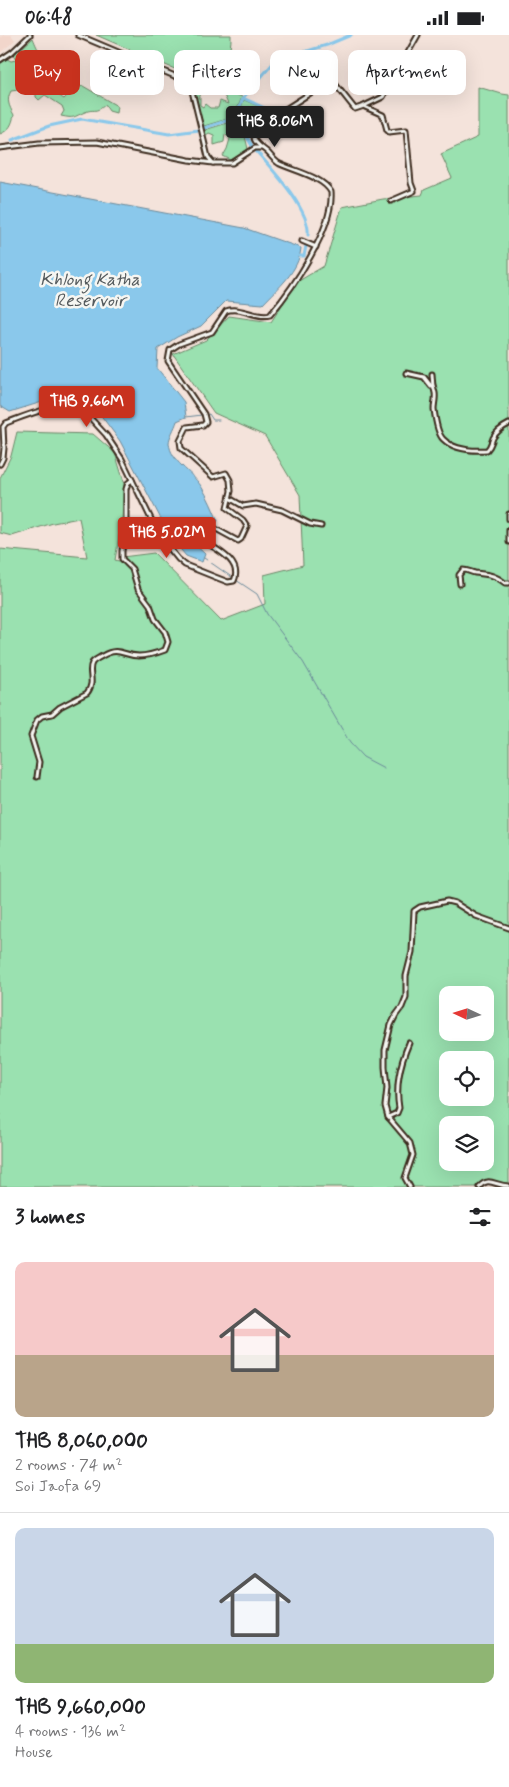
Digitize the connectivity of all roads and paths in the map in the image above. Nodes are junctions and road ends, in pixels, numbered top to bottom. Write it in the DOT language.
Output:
graph roads {
  1 [pos="30,35"];
  2 [pos="78,35"];
  3 [pos="418,35"];
  4 [pos="0,60"];
  5 [pos="364,106"];
  6 [pos="0,148"];
  7 [pos="261,148"];
  8 [pos="213,163"];
  9 [pos="391,201"];
  10 [pos="302,241"];
  11 [pos="316,247"];
  12 [pos="406,373"];
  13 [pos="432,374"];
  14 [pos="432,389"];
  15 [pos="509,424"];
  16 [pos="0,464"];
  17 [pos="132,480"];
  18 [pos="231,499"];
  19 [pos="509,513"];
  20 [pos="509,519"];
  21 [pos="321,526"];
  22 [pos="509,530"];
  23 [pos="509,542"];
  24 [pos="509,583"];
  25 [pos="460,584"];
  26 [pos="37,777"];
  27 [pos="509,927"];
  28 [pos="409,1043"];
  29 [pos="388,1117"];
  30 [pos="509,1186"];
  31 [pos="410,1187"];
  32 [pos="479,1187"];
  1 -- 4 [label="street"];
  2 -- 8 [label="street"];
  3 -- 5 [label="street"];
  5 -- 7 [label="street"];
  5 -- 9 [label="street"];
  6 -- 8 [label="street"];
  7 -- 8 [label="street"];
  7 -- 11 [label="street"];
  10 -- 11 [label="street"];
  11 -- 18 [label="street"];
  12 -- 14 [label="street"];
  13 -- 14 [label="street"];
  14 -- 15 [label="street"];
  16 -- 17 [label="street"];
  17 -- 18 [label="street"];
  17 -- 26 [label="street"];
  18 -- 21 [label="street"];
  19 -- 20 [label="street"];
  22 -- 23 [label="street"];
  24 -- 25 [label="street"];
  27 -- 29 [label="street"];
  28 -- 29 [label="street"];
  29 -- 31 [label="street"];
  30 -- 32 [label="street"];
}
